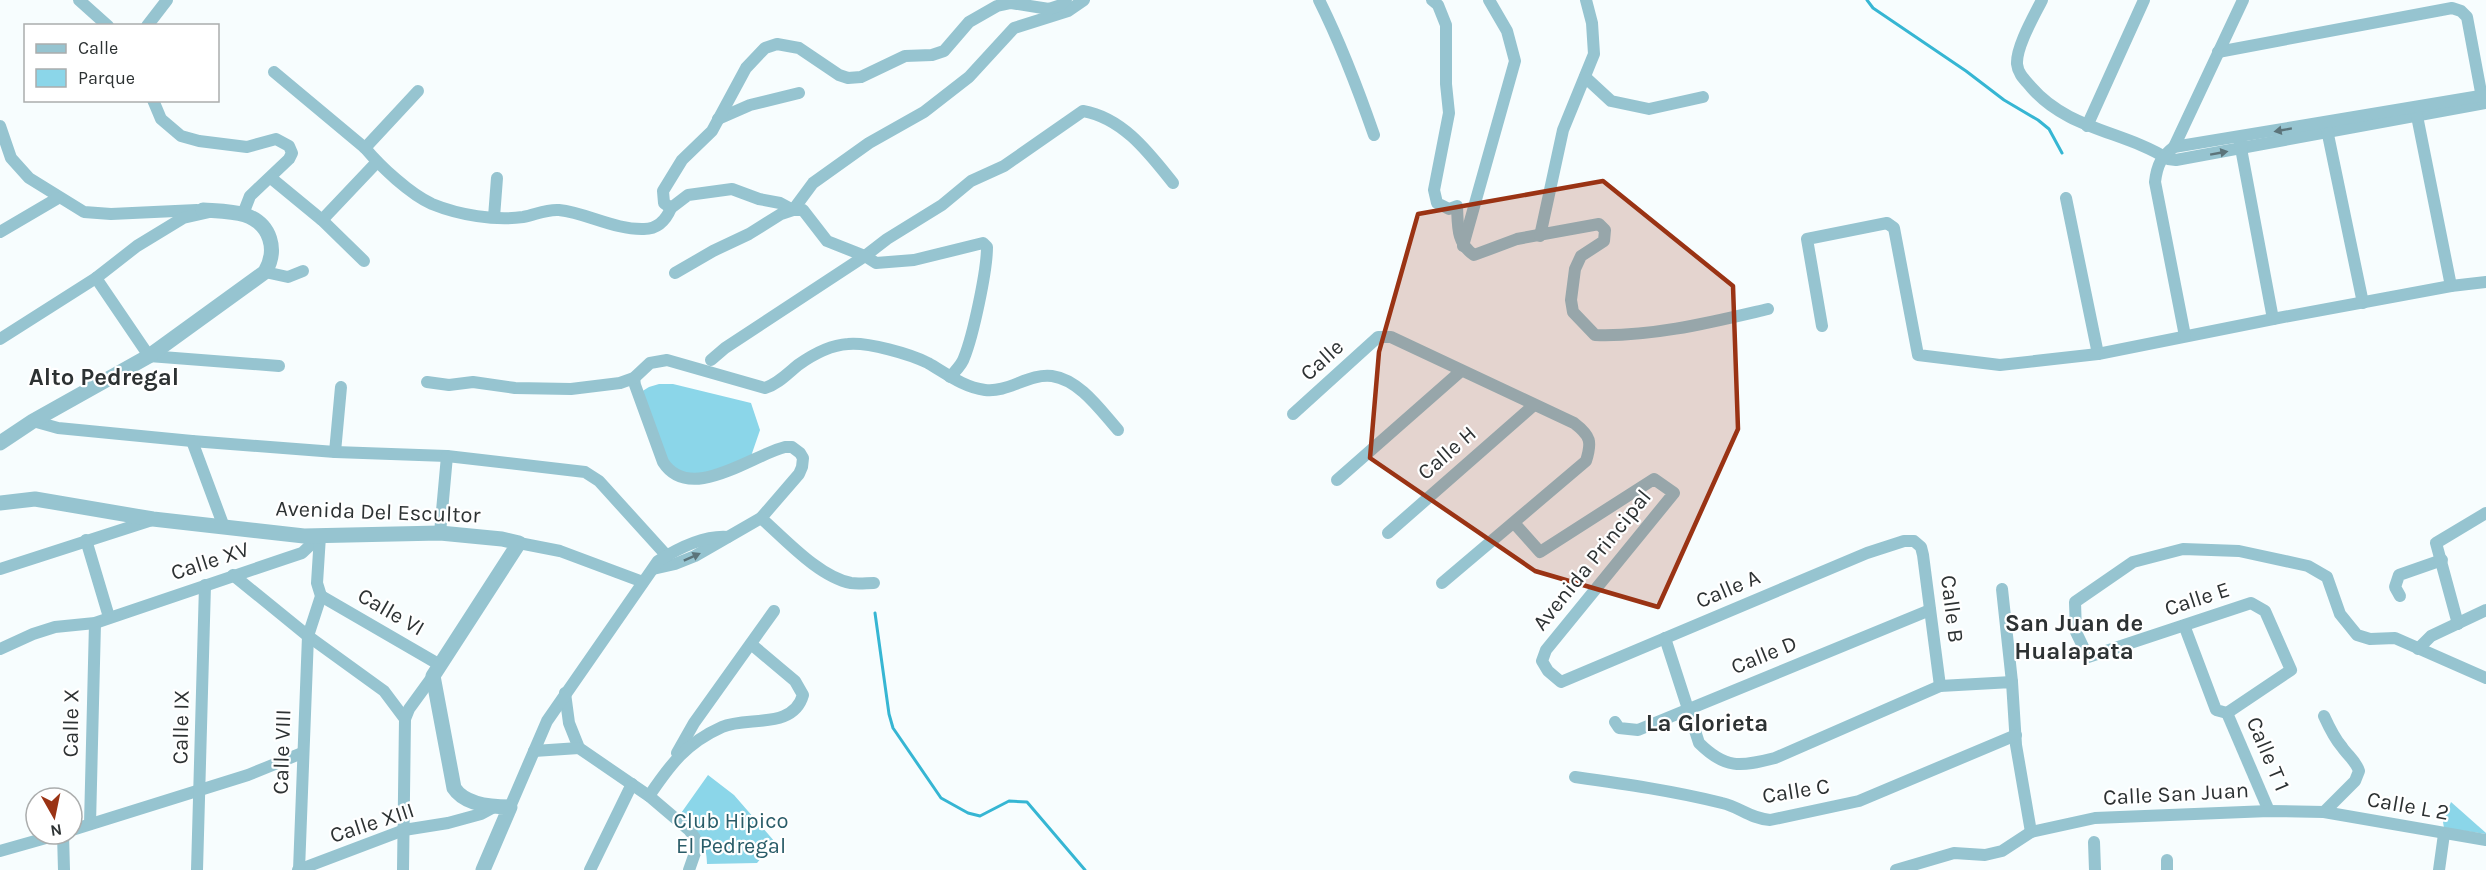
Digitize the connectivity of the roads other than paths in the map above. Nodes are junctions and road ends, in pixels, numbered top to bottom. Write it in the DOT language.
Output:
graph roads {
  1 [pos="79,0"];
  2 [pos="167,0"];
  3 [pos="1066,0"];
  4 [pos="1084,0"];
  5 [pos="1319,0"];
  6 [pos="1432,0"];
  7 [pos="1489,0"];
  8 [pos="1586,0"];
  9 [pos="2042,0"];
  10 [pos="2144,0"];
  11 [pos="2243,0"];
  12 [pos="106,24"];
  13 [pos="149,24"];
  14 [pos="2218,52"];
  15 [pos="274,72"];
  16 [pos="1585,77"];
  17 [pos="418,91"];
  18 [pos="799,93"];
  19 [pos="1703,98"];
  20 [pos="2484,100"];
  21 [pos="154,102"];
  22 [pos="2416,111"];
  23 [pos="718,119"];
  24 [pos="0,126"];
  25 [pos="2087,126"];
  26 [pos="2327,127"];
  27 [pos="1374,135"];
  28 [pos="2240,143"];
  29 [pos="2174,147"];
  30 [pos="365,148"];
  31 [pos="2163,156"];
  32 [pos="377,162"];
  33 [pos="271,177"];
  34 [pos="497,178"];
  35 [pos="1173,183"];
  36 [pos="58,198"];
  37 [pos="2066,198"];
  38 [pos="671,208"];
  39 [pos="209,210"];
  40 [pos="794,210"];
  41 [pos="243,214"];
  42 [pos="494,217"];
  43 [pos="322,220"];
  44 [pos="0,232"];
  45 [pos="1540,236"];
  46 [pos="1463,246"];
  47 [pos="865,256"];
  48 [pos="364,261"];
  49 [pos="303,271"];
  50 [pos="265,272"];
  51 [pos="675,273"];
  52 [pos="96,278"];
  53 [pos="2486,282"];
  54 [pos="2451,286"];
  55 [pos="2363,303"];
  56 [pos="1768,309"];
  57 [pos="2273,319"];
  58 [pos="1822,326"];
  59 [pos="2185,336"];
  60 [pos="0,339"];
  61 [pos="2098,354"];
  62 [pos="149,356"];
  63 [pos="711,360"];
  64 [pos="279,366"];
  65 [pos="1461,370"];
  66 [pos="950,377"];
  67 [pos="634,378"];
  68 [pos="427,382"];
  69 [pos="341,387"];
  70 [pos="1534,405"];
  71 [pos="1293,414"];
  72 [pos="33,421"];
  73 [pos="1118,430"];
  74 [pos="192,441"];
  75 [pos="0,443"];
  76 [pos="335,452"];
  77 [pos="447,456"];
  78 [pos="1337,480"];
  79 [pos="0,503"];
  80 [pos="2486,513"];
  81 [pos="761,518"];
  82 [pos="153,519"];
  83 [pos="1515,524"];
  84 [pos="224,527"];
  85 [pos="440,533"];
  86 [pos="1388,534"];
  87 [pos="320,536"];
  88 [pos="728,537"];
  89 [pos="86,540"];
  90 [pos="1914,541"];
  91 [pos="519,543"];
  92 [pos="667,555"];
  93 [pos="2442,560"];
  94 [pos="0,569"];
  95 [pos="653,569"];
  96 [pos="233,575"];
  97 [pos="643,582"];
  98 [pos="874,583"];
  99 [pos="1442,583"];
  100 [pos="205,585"];
  101 [pos="2002,589"];
  102 [pos="2400,596"];
  103 [pos="321,597"];
  104 [pos="1930,610"];
  105 [pos="2486,610"];
  106 [pos="774,611"];
  107 [pos="109,617"];
  108 [pos="95,623"];
  109 [pos="2458,624"];
  110 [pos="2184,625"];
  111 [pos="308,636"];
  112 [pos="1665,638"];
  113 [pos="751,644"];
  114 [pos="0,649"];
  115 [pos="2418,649"];
  116 [pos="436,670"];
  117 [pos="2486,678"];
  118 [pos="1562,682"];
  119 [pos="2012,682"];
  120 [pos="1940,686"];
  121 [pos="566,693"];
  122 [pos="1688,708"];
  123 [pos="2227,712"];
  124 [pos="2324,716"];
  125 [pos="405,719"];
  126 [pos="1615,722"];
  127 [pos="2016,735"];
  128 [pos="579,748"];
  129 [pos="534,751"];
  130 [pos="303,753"];
  131 [pos="675,759"];
  132 [pos="1575,777"];
  133 [pos="632,784"];
  134 [pos="201,788"];
  135 [pos="648,796"];
  136 [pos="502,807"];
  137 [pos="2269,811"];
  138 [pos="2324,812"];
  139 [pos="90,824"];
  140 [pos="84,826"];
  141 [pos="404,830"];
  142 [pos="2031,832"];
  143 [pos="2444,834"];
  144 [pos="2486,840"];
  145 [pos="2094,842"];
  146 [pos="24,844"];
  147 [pos="63,846"];
  148 [pos="0,851"];
  149 [pos="64,870"];
  150 [pos="197,870"];
  151 [pos="299,870"];
  152 [pos="403,870"];
  153 [pos="483,870"];
  154 [pos="590,870"];
  155 [pos="689,870"];
  156 [pos="1896,870"];
  157 [pos="2095,870"];
  158 [pos="2439,870"];
  1 -- 12 [label="street"];
  2 -- 13 [label="street"];
  3 -- 23 [label="street"];
  4 -- 40 [label="street"];
  5 -- 27 [label="street"];
  6 -- 46 [label="street"];
  7 -- 46 [label="street"];
  8 -- 16 [label="street"];
  9 -- 25 [label="street"];
  10 -- 25 [label="street"];
  11 -- 14 [label="street"];
  14 -- 20 [label="street"];
  14 -- 29 [label="street"];
  15 -- 30 [label="street"];
  16 -- 19 [label="street"];
  16 -- 45 [label="street"];
  17 -- 30 [label="street"];
  18 -- 23 [label="street"];
  20 -- 22 [label="street"];
  21 -- 33 [label="street"];
  22 -- 26 [label="street"];
  22 -- 54 [label="street"];
  23 -- 38 [label="street"];
  24 -- 36 [label="street"];
  25 -- 31 [label="street"];
  26 -- 28 [label="street"];
  26 -- 55 [label="street"];
  28 -- 29 [label="street"];
  31 -- 28 [label="street, one-way"];
  28 -- 57 [label="street"];
  29 -- 31 [label="street"];
  30 -- 32 [label="street"];
  31 -- 59 [label="street"];
  32 -- 42 [label="street"];
  32 -- 43 [label="street"];
  33 -- 41 [label="street"];
  33 -- 43 [label="street"];
  34 -- 42 [label="street"];
  35 -- 47 [label="street"];
  36 -- 39 [label="street"];
  36 -- 44 [label="street"];
  37 -- 61 [label="street"];
  38 -- 40 [label="street"];
  38 -- 42 [label="street"];
  39 -- 41 [label="street"];
  39 -- 52 [label="street"];
  40 -- 47 [label="street"];
  40 -- 51 [label="street"];
  41 -- 50 [label="street"];
  43 -- 48 [label="street"];
  45 -- 46 [label="street"];
  45 -- 56 [label="street"];
  47 -- 63 [label="street"];
  47 -- 66 [label="street"];
  49 -- 50 [label="street"];
  50 -- 62 [label="street"];
  52 -- 60 [label="street"];
  52 -- 62 [label="street"];
  53 -- 54 [label="street"];
  54 -- 55 [label="street"];
  55 -- 57 [label="street"];
  57 -- 59 [label="street"];
  58 -- 61 [label="street"];
  59 -- 61 [label="street"];
  62 -- 64 [label="street"];
  62 -- 72 [label="street"];
  65 -- 70 [label="street"];
  65 -- 71 [label="street, Calle"];
  65 -- 78 [label="street"];
  66 -- 67 [label="street"];
  66 -- 73 [label="street"];
  67 -- 68 [label="street"];
  67 -- 81 [label="street"];
  69 -- 76 [label="street"];
  70 -- 83 [label="street"];
  70 -- 86 [label="street, Calle H"];
  72 -- 74 [label="street"];
  72 -- 75 [label="street"];
  74 -- 76 [label="street"];
  74 -- 84 [label="street"];
  76 -- 77 [label="street"];
  77 -- 85 [label="street"];
  77 -- 92 [label="street"];
  79 -- 82 [label="street, Avenida Del Escultor"];
  80 -- 93 [label="street"];
  81 -- 88 [label="street"];
  81 -- 98 [label="street"];
  82 -- 84 [label="street, Avenida Del Escultor"];
  82 -- 89 [label="street"];
  83 -- 99 [label="street"];
  83 -- 118 [label="street, Avenida Principal"];
  84 -- 87 [label="street, Avenida Del Escultor"];
  85 -- 87 [label="street, Avenida Del Escultor"];
  85 -- 91 [label="street, Avenida Del Escultor"];
  87 -- 96 [label="street, Calle XV"];
  87 -- 103 [label="street"];
  88 -- 92 [label="street"];
  95 -- 88 [label="street, one-way"];
  89 -- 94 [label="street"];
  89 -- 107 [label="street"];
  90 -- 104 [label="street, Calle B"];
  90 -- 112 [label="street, Calle A"];
  91 -- 97 [label="street, Avenida Del Escultor"];
  91 -- 116 [label="street"];
  92 -- 95 [label="street"];
  93 -- 102 [label="street"];
  93 -- 109 [label="street"];
  95 -- 97 [label="street"];
  96 -- 100 [label="street, Calle XV"];
  96 -- 111 [label="street"];
  97 -- 121 [label="street"];
  100 -- 107 [label="street, Calle XV"];
  100 -- 134 [label="street, Calle IX"];
  101 -- 119 [label="street"];
  103 -- 111 [label="street, Calle VIII"];
  103 -- 116 [label="street, Calle VI"];
  104 -- 120 [label="street, Calle B"];
  104 -- 122 [label="street, Calle D"];
  105 -- 109 [label="street"];
  106 -- 113 [label="street"];
  107 -- 108 [label="street, Calle XV"];
  108 -- 114 [label="street"];
  108 -- 139 [label="street, Calle X"];
  109 -- 115 [label="street"];
  110 -- 115 [label="street, Calle E"];
  110 -- 123 [label="street, Calle T 1"];
  110 -- 123 [label="street, Calle E"];
  111 -- 125 [label="street"];
  111 -- 130 [label="street, Calle VIII"];
  112 -- 118 [label="street, Calle A"];
  112 -- 122 [label="street"];
  113 -- 131 [label="street"];
  113 -- 131 [label="street"];
  115 -- 117 [label="street"];
  116 -- 125 [label="street"];
  116 -- 136 [label="street"];
  119 -- 120 [label="street"];
  119 -- 127 [label="street"];
  120 -- 122 [label="street"];
  121 -- 128 [label="street"];
  121 -- 129 [label="street"];
  122 -- 126 [label="street, Calle D"];
  123 -- 137 [label="street, Calle T 1"];
  124 -- 138 [label="street"];
  125 -- 141 [label="street"];
  127 -- 132 [label="street, Calle C"];
  127 -- 142 [label="street"];
  128 -- 129 [label="street"];
  128 -- 133 [label="street"];
  129 -- 136 [label="street"];
  130 -- 134 [label="street"];
  130 -- 151 [label="street, Calle VIII"];
  131 -- 135 [label="street"];
  133 -- 135 [label="street"];
  133 -- 154 [label="street"];
  134 -- 139 [label="street"];
  134 -- 150 [label="street, Calle IX"];
  135 -- 155 [label="street"];
  136 -- 141 [label="street, Calle XIII"];
  136 -- 153 [label="street"];
  137 -- 138 [label="street, Calle San Juan"];
  137 -- 142 [label="street, Calle San Juan"];
  138 -- 143 [label="street, Calle L 2"];
  139 -- 140 [label="street"];
  141 -- 151 [label="street, Calle XIII"];
  141 -- 152 [label="street"];
  142 -- 156 [label="street"];
  143 -- 144 [label="street, Calle L 2"];
  143 -- 158 [label="street"];
  145 -- 157 [label="street"];
  146 -- 148 [label="street"];
  147 -- 149 [label="street"];
}
